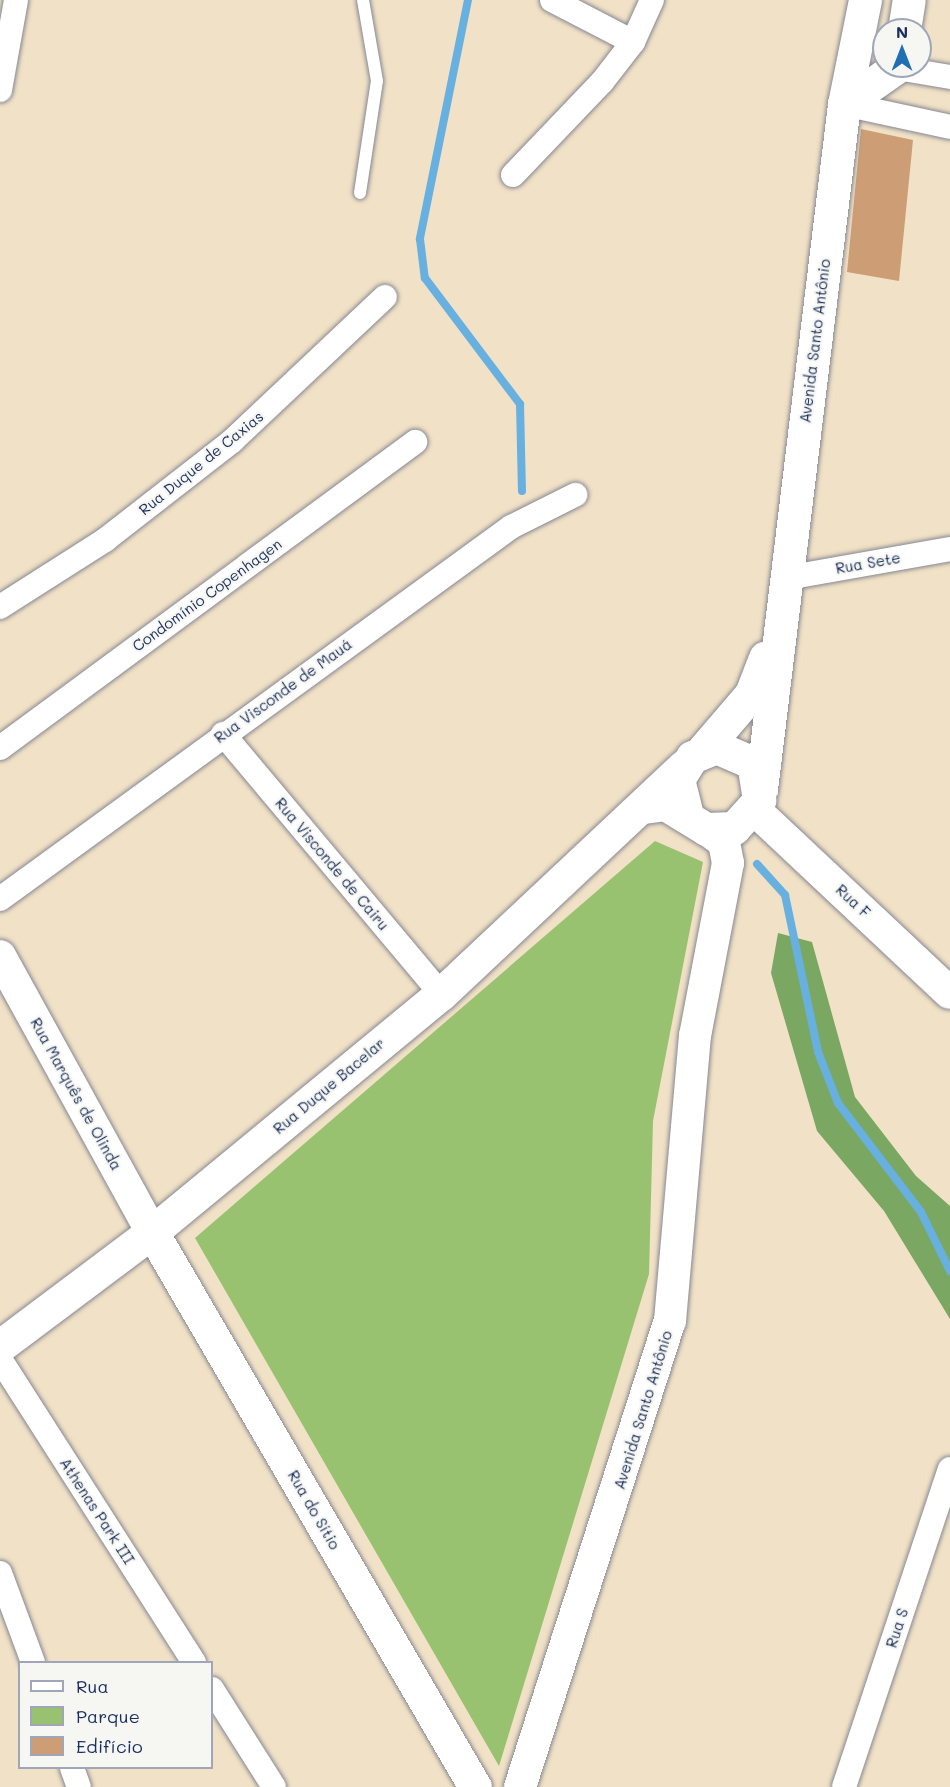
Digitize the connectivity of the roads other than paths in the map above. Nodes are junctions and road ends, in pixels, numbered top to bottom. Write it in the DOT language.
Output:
graph roads {
  1 [pos="16,0"];
  2 [pos="363,0"];
  3 [pos="552,0"];
  4 [pos="652,0"];
  5 [pos="865,0"];
  6 [pos="909,0"];
  7 [pos="906,18"];
  8 [pos="633,42"];
  9 [pos="932,73"];
  10 [pos="950,76"];
  11 [pos="881,78"];
  12 [pos="0,90"];
  13 [pos="844,104"];
  14 [pos="950,128"];
  15 [pos="513,175"];
  16 [pos="360,192"];
  17 [pos="385,297"];
  18 [pos="414,442"];
  19 [pos="575,495"];
  20 [pos="950,549"];
  21 [pos="786,578"];
  22 [pos="0,606"];
  23 [pos="222,734"];
  24 [pos="0,748"];
  25 [pos="693,759"];
  26 [pos="754,806"];
  27 [pos="642,807"];
  28 [pos="697,822"];
  29 [pos="726,878"];
  30 [pos="0,899"];
  31 [pos="0,956"];
  32 [pos="950,993"];
  33 [pos="441,994"];
  34 [pos="152,1232"];
  35 [pos="0,1346"];
  36 [pos="0,1359"];
  37 [pos="950,1468"];
  38 [pos="0,1573"];
  39 [pos="33,1661"];
  40 [pos="194,1661"];
  41 [pos="213,1691"];
  42 [pos="73,1769"];
  43 [pos="79,1787"];
  44 [pos="274,1787"];
  45 [pos="475,1787"];
  46 [pos="520,1787"];
  47 [pos="844,1787"];
  1 -- 12 [label="street"];
  2 -- 16 [label="lane"];
  3 -- 8 [label="street"];
  4 -- 8 [label="street"];
  5 -- 13 [label="main road, Avenida Santo Antônio"];
  6 -- 7 [label="main road"];
  8 -- 15 [label="street"];
  9 -- 10 [label="street"];
  11 -- 13 [label="main road"];
  13 -- 14 [label="street"];
  13 -- 21 [label="main road, Avenida Santo Antônio"];
  17 -- 22 [label="street, Rua Duque de Caxias"];
  18 -- 24 [label="street, Condomínio Copenhagen"];
  19 -- 23 [label="street, Rua Visconde de Mauá"];
  20 -- 21 [label="street, Rua Sete"];
  21 -- 25 [label="main road, Avenida Santo Antônio"];
  21 -- 26 [label="main road, Avenida Santo Antônio"];
  23 -- 30 [label="street, Rua Visconde de Mauá"];
  23 -- 33 [label="street, Rua Visconde de Cairu"];
  25 -- 26 [label="main road"];
  25 -- 27 [label="main road, Rua Duque Bacelar"];
  25 -- 28 [label="main road"];
  26 -- 28 [label="main road"];
  26 -- 29 [label="street, Avenida Santo Antônio"];
  26 -- 32 [label="street, Rua F"];
  27 -- 28 [label="main road"];
  27 -- 33 [label="main road, Rua Duque Bacelar"];
  28 -- 29 [label="street, Avenida Santo Antônio"];
  29 -- 46 [label="street, Avenida Santo Antônio"];
  31 -- 34 [label="street, Rua Marquês de Olinda"];
  33 -- 34 [label="main road, Rua Duque Bacelar"];
  34 -- 35 [label="main road, Rua Duque Bacelar"];
  34 -- 45 [label="main road, Rua do Sítio"];
  36 -- 40 [label="street, Athenas Park III"];
  37 -- 47 [label="street, Rua S"];
  38 -- 39 [label="street"];
  41 -- 44 [label="street"];
  42 -- 43 [label="street"];
}
